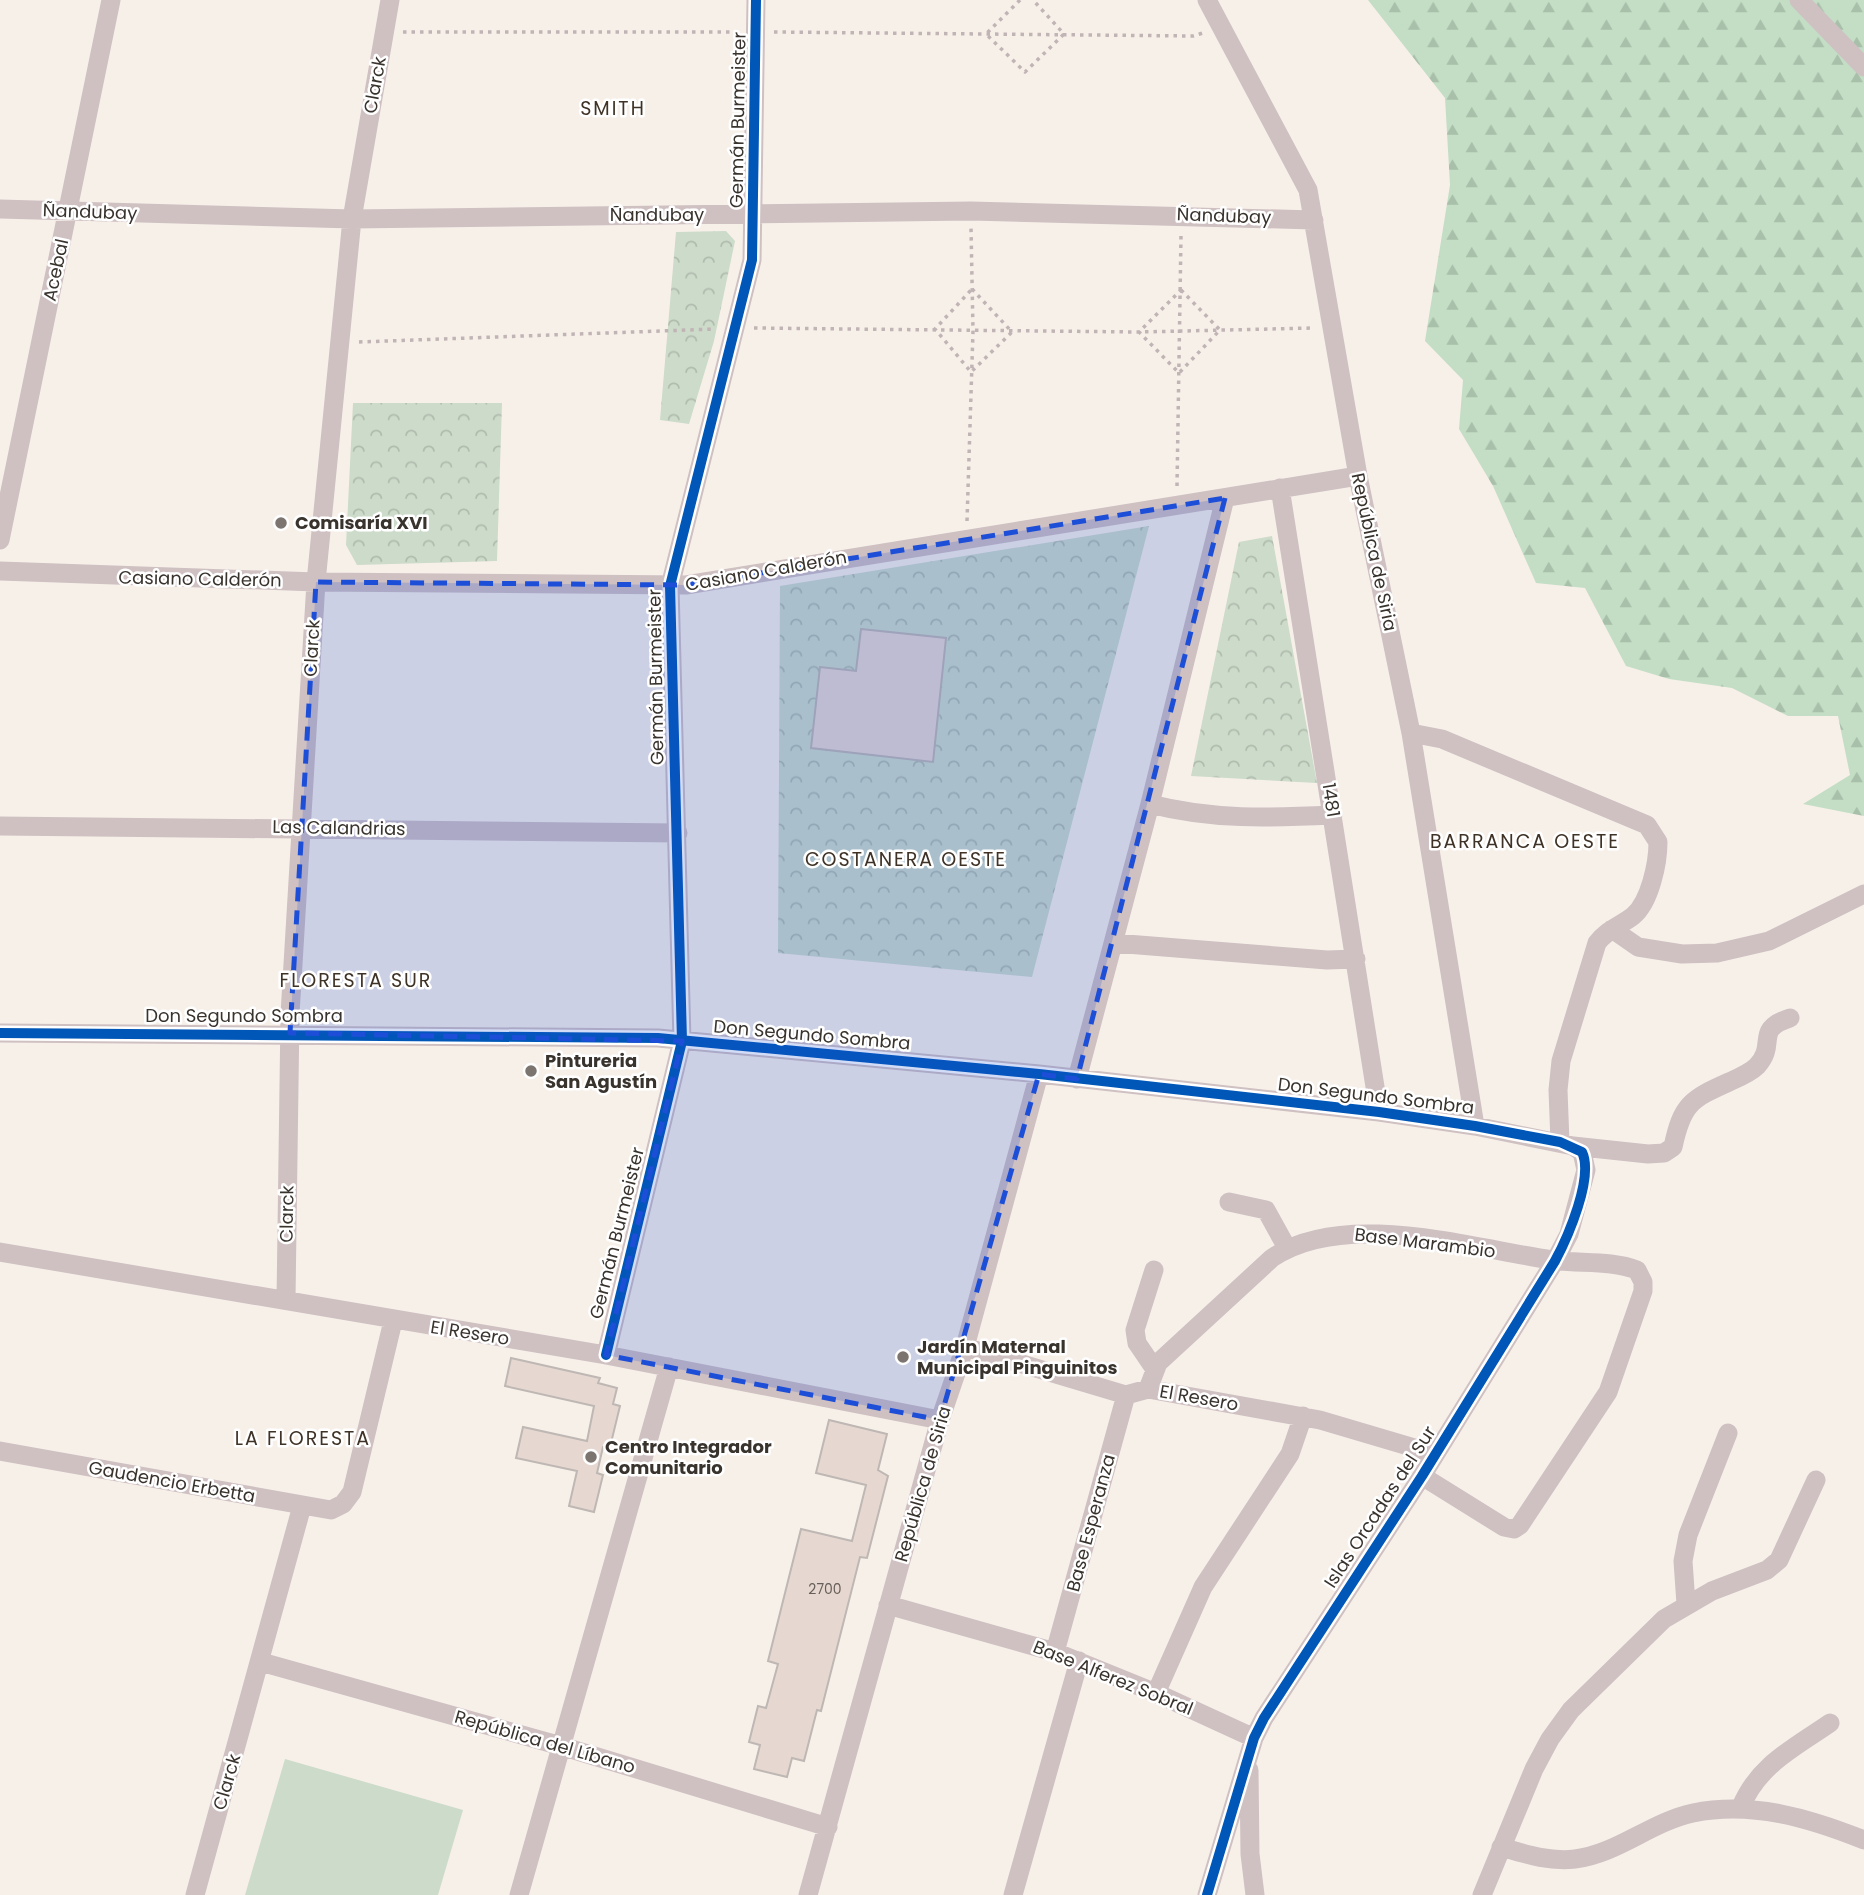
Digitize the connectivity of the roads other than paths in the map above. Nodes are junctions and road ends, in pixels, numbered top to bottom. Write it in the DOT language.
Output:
graph roads {
  1 [pos="111,0"];
  2 [pos="390,0"];
  3 [pos="756,0"];
  4 [pos="1207,0"];
  5 [pos="1799,0"];
  6 [pos="1864,66"];
  7 [pos="0,209"];
  8 [pos="68,211"];
  9 [pos="754,215"];
  10 [pos="352,219"];
  11 [pos="1314,219"];
  12 [pos="1358,476"];
  13 [pos="1280,488"];
  14 [pos="1225,498"];
  15 [pos="0,540"];
  16 [pos="0,571"];
  17 [pos="316,582"];
  18 [pos="670,586"];
  19 [pos="1411,733"];
  20 [pos="1150,804"];
  21 [pos="1333,815"];
  22 [pos="0,826"];
  23 [pos="303,828"];
  24 [pos="678,833"];
  25 [pos="1864,894"];
  26 [pos="1612,929"];
  27 [pos="1114,943"];
  28 [pos="1356,959"];
  29 [pos="1790,1018"];
  30 [pos="0,1032"];
  31 [pos="290,1033"];
  32 [pos="682,1041"];
  33 [pos="1040,1074"];
  34 [pos="1077,1079"];
  35 [pos="1379,1112"];
  36 [pos="1475,1126"];
  37 [pos="1567,1144"];
  38 [pos="1229,1202"];
  39 [pos="1287,1248"];
  40 [pos="0,1252"];
  41 [pos="1555,1261"];
  42 [pos="1154,1270"];
  43 [pos="286,1300"];
  44 [pos="393,1321"];
  45 [pos="965,1347"];
  46 [pos="606,1354"];
  47 [pos="669,1367"];
  48 [pos="1154,1368"];
  49 [pos="1147,1389"];
  50 [pos="1126,1395"];
  51 [pos="1303,1416"];
  52 [pos="940,1420"];
  53 [pos="1728,1433"];
  54 [pos="0,1451"];
  55 [pos="1435,1454"];
  56 [pos="1422,1476"];
  57 [pos="1816,1480"];
  58 [pos="302,1506"];
  59 [pos="1686,1604"];
  60 [pos="888,1605"];
  61 [pos="1055,1652"];
  62 [pos="1079,1661"];
  63 [pos="261,1662"];
  64 [pos="1156,1693"];
  65 [pos="1830,1723"];
  66 [pos="1251,1745"];
  67 [pos="561,1746"];
  68 [pos="1741,1807"];
  69 [pos="828,1827"];
  70 [pos="1864,1840"];
  71 [pos="1501,1847"];
  72 [pos="195,1895"];
  73 [pos="519,1895"];
  74 [pos="808,1895"];
  75 [pos="1013,1895"];
  76 [pos="1207,1895"];
  77 [pos="1255,1895"];
  78 [pos="1482,1895"];
  1 -- 8 [label="street, Acebal"];
  2 -- 10 [label="street, Clarck"];
  3 -- 9 [label="street, Germán Burmeister"];
  4 -- 11 [label="street, República de Siria"];
  5 -- 6 [label="street"];
  7 -- 8 [label="street, Ñandubay"];
  8 -- 10 [label="street, Ñandubay"];
  8 -- 15 [label="street, Acebal"];
  9 -- 10 [label="street, Ñandubay"];
  9 -- 11 [label="street, Ñandubay"];
  9 -- 18 [label="street, Germán Burmeister"];
  10 -- 17 [label="street, Clarck"];
  11 -- 12 [label="street, República de Siria"];
  12 -- 13 [label="street, Casiano Calderón"];
  12 -- 19 [label="street, República de Siria"];
  13 -- 14 [label="street, Casiano Calderón"];
  13 -- 21 [label="street, 1481"];
  14 -- 18 [label="street, Casiano Calderón"];
  14 -- 20 [label="street"];
  16 -- 17 [label="street, Casiano Calderón"];
  17 -- 18 [label="street, Casiano Calderón"];
  17 -- 23 [label="street, Clarck"];
  18 -- 24 [label="street, Germán Burmeister"];
  19 -- 26 [label="street, Islas Orcadas del Sur"];
  19 -- 36 [label="street, República de Siria"];
  20 -- 21 [label="street"];
  20 -- 27 [label="street"];
  21 -- 28 [label="street, 1481"];
  22 -- 23 [label="street, Las Calandrias"];
  23 -- 24 [label="street, Las Calandrias"];
  23 -- 31 [label="street, Clarck"];
  24 -- 32 [label="street, Germán Burmeister"];
  25 -- 26 [label="street"];
  26 -- 37 [label="street, Islas Orcadas del Sur"];
  27 -- 28 [label="street"];
  27 -- 34 [label="street"];
  28 -- 35 [label="street, 1481"];
  29 -- 37 [label="street, Don Segundo Sombra"];
  30 -- 31 [label="street, Don Segundo Sombra"];
  31 -- 32 [label="street, Don Segundo Sombra"];
  31 -- 43 [label="street, Clarck"];
  32 -- 33 [label="street, Don Segundo Sombra"];
  32 -- 46 [label="street, Germán Burmeister"];
  33 -- 34 [label="street, Don Segundo Sombra"];
  33 -- 45 [label="street, República de Siria"];
  34 -- 35 [label="street, Don Segundo Sombra"];
  35 -- 36 [label="street, Don Segundo Sombra"];
  36 -- 37 [label="street, Don Segundo Sombra"];
  37 -- 41 [label="street, Islas Orcadas del Sur"];
  38 -- 39 [label="street"];
  39 -- 41 [label="street, Base Marambio"];
  39 -- 48 [label="street, Base Marambio"];
  40 -- 43 [label="street, El Resero"];
  41 -- 55 [label="street, Islas Orcadas del Sur"];
  41 -- 56 [label="street, Base Marambio"];
  42 -- 48 [label="street"];
  43 -- 44 [label="street, El Resero"];
  44 -- 46 [label="street, El Resero"];
  44 -- 58 [label="street, Gaudencio Erbetta"];
  45 -- 50 [label="street"];
  45 -- 52 [label="street, República de Siria"];
  46 -- 47 [label="street, El Resero"];
  47 -- 52 [label="street, El Resero"];
  47 -- 67 [label="street"];
  48 -- 49 [label="street, Base Marambio"];
  49 -- 50 [label="street, El Resero"];
  49 -- 51 [label="street, El Resero"];
  50 -- 61 [label="street, Base Esperanza"];
  51 -- 55 [label="street, El Resero"];
  51 -- 64 [label="street"];
  52 -- 60 [label="street, República de Siria"];
  53 -- 59 [label="street"];
  54 -- 58 [label="street, Gaudencio Erbetta"];
  55 -- 56 [label="street, Islas Orcadas del Sur"];
  56 -- 66 [label="street, Islas Orcadas del Sur"];
  57 -- 59 [label="street"];
  58 -- 63 [label="street, Clarck"];
  59 -- 71 [label="street"];
  60 -- 61 [label="street, Base Alferez Sobral"];
  60 -- 69 [label="street, República de Siria"];
  61 -- 62 [label="street, Base Alferez Sobral"];
  62 -- 64 [label="street, Base Alferez Sobral"];
  62 -- 75 [label="street"];
  63 -- 67 [label="street, República del Líbano"];
  63 -- 72 [label="street, Clarck"];
  64 -- 66 [label="street, Base Alferez Sobral"];
  65 -- 68 [label="street"];
  66 -- 76 [label="street, Islas Orcadas del Sur"];
  66 -- 77 [label="street"];
  67 -- 69 [label="street, República del Líbano"];
  67 -- 73 [label="street"];
  68 -- 70 [label="street"];
  68 -- 71 [label="street"];
  69 -- 74 [label="street, República de Siria"];
  71 -- 78 [label="street"];
}
